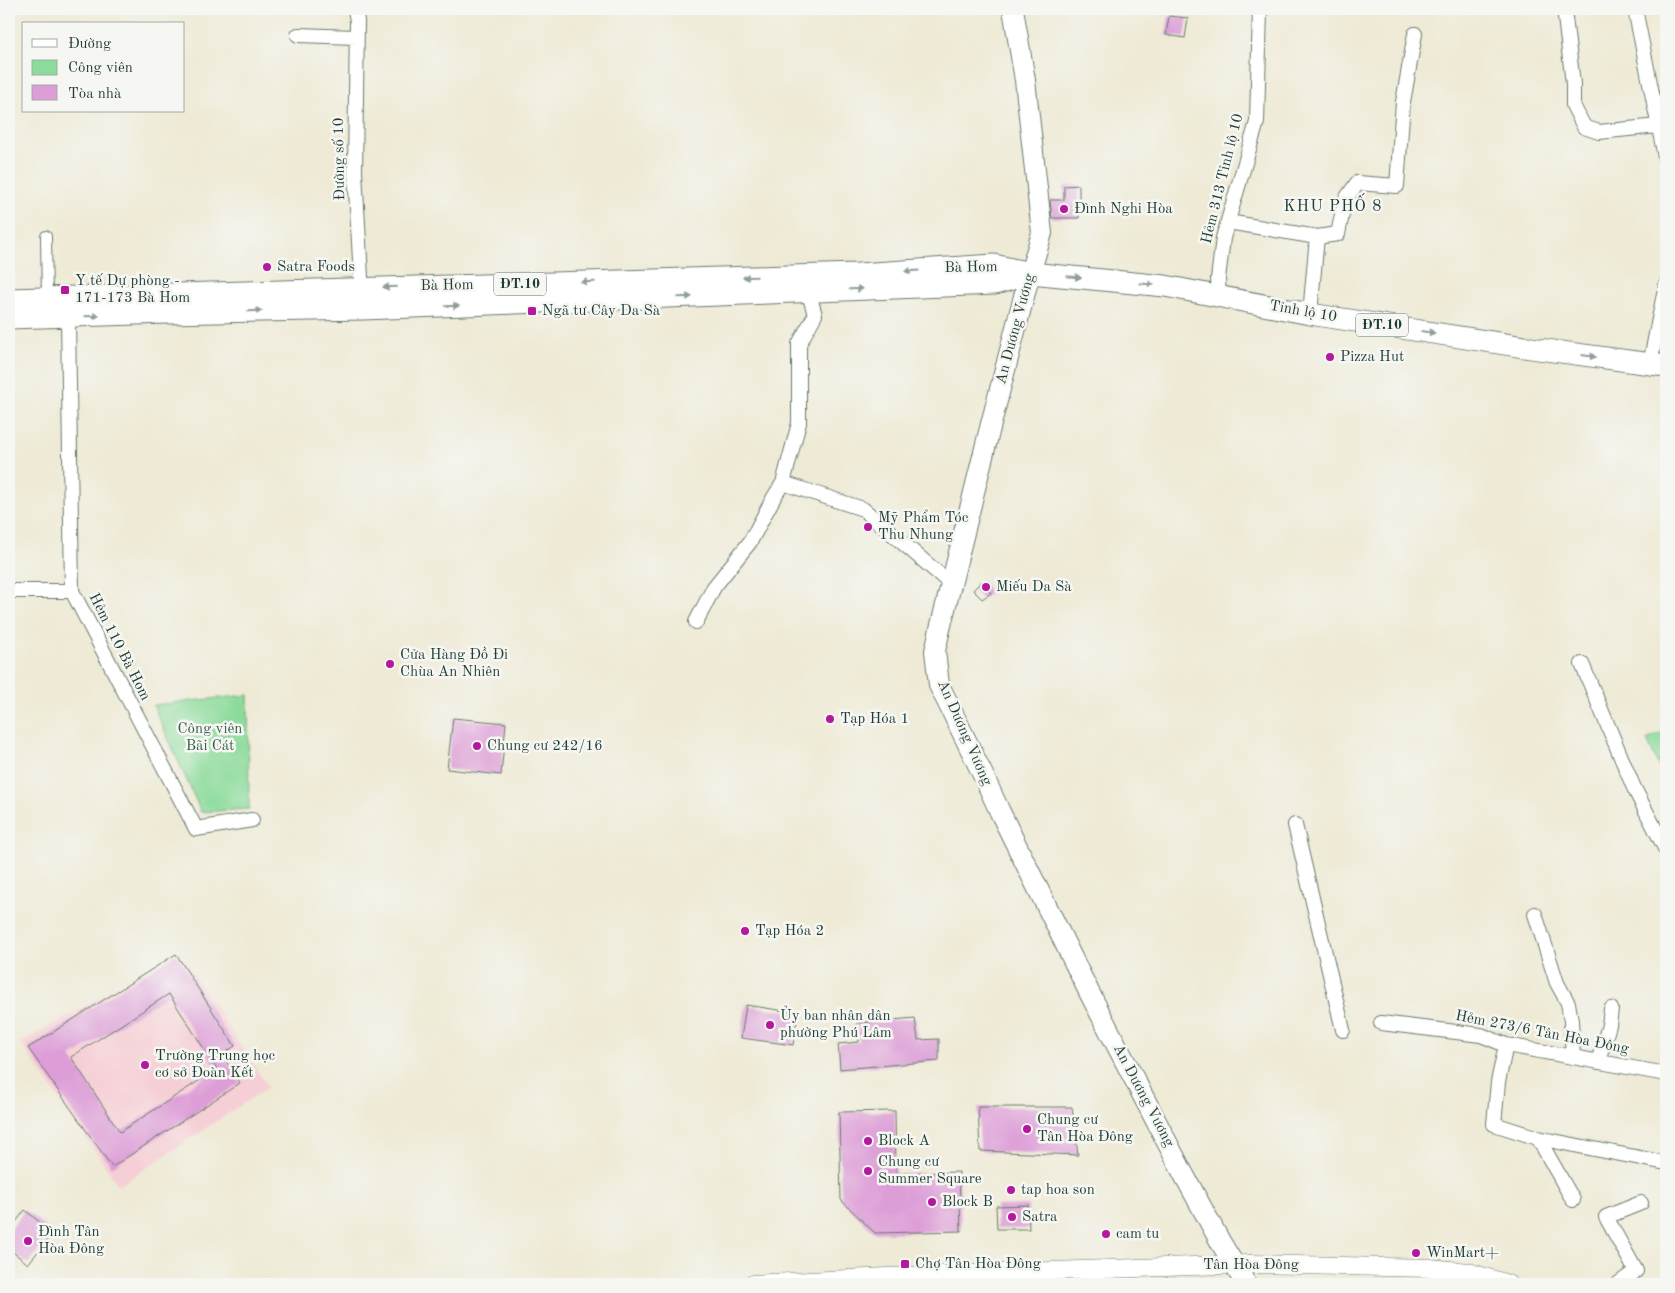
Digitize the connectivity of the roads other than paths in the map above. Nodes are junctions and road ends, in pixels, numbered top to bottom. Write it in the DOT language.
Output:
graph roads {
  1 [pos="355,9"];
  2 [pos="1012,9"];
  3 [pos="1260,9"];
  4 [pos="1564,9"];
  5 [pos="1635,9"];
  6 [pos="1415,34"];
  7 [pos="298,35"];
  8 [pos="356,37"];
  9 [pos="1658,126"];
  10 [pos="1666,162"];
  11 [pos="1228,222"];
  12 [pos="46,236"];
  13 [pos="1317,237"];
  14 [pos="1030,273"];
  15 [pos="807,283"];
  16 [pos="1666,284"];
  17 [pos="362,288"];
  18 [pos="1219,297"];
  19 [pos="47,298"];
  20 [pos="9,299"];
  21 [pos="363,309"];
  22 [pos="1310,314"];
  23 [pos="68,317"];
  24 [pos="9,318"];
  25 [pos="1658,365"];
  26 [pos="783,483"];
  27 [pos="952,585"];
  28 [pos="72,591"];
  29 [pos="9,592"];
  30 [pos="696,622"];
  31 [pos="1582,664"];
  32 [pos="252,820"];
  33 [pos="1294,825"];
  34 [pos="1666,850"];
  35 [pos="1535,914"];
  36 [pos="1611,1009"];
  37 [pos="1382,1023"];
  38 [pos="1343,1030"];
  39 [pos="1506,1045"];
  40 [pos="1573,1057"];
  41 [pos="1598,1062"];
  42 [pos="1666,1074"];
  43 [pos="1538,1138"];
  44 [pos="1666,1163"];
  45 [pos="1573,1200"];
  46 [pos="1641,1204"];
  47 [pos="1234,1264"];
  48 [pos="753,1284"];
  49 [pos="1246,1284"];
  50 [pos="1508,1284"];
  51 [pos="1618,1284"];
  1 -- 8 [label="street, Đường số 10"];
  2 -- 14 [label="main road, An Dương Vương"];
  3 -- 11 [label="street, Hẻm 313 Tỉnh lộ 10"];
  4 -- 9 [label="street"];
  5 -- 9 [label="street"];
  6 -- 13 [label="street"];
  7 -- 8 [label="street"];
  8 -- 17 [label="street, Đường số 10"];
  9 -- 10 [label="street"];
  11 -- 13 [label="street"];
  11 -- 18 [label="street, Hẻm 313 Tỉnh lộ 10"];
  12 -- 19 [label="street"];
  13 -- 22 [label="street"];
  14 -- 15 [label="main road, Bà Hom / ĐT.10"];
  14 -- 18 [label="main road, Tỉnh lộ 10 / ĐT.10, one-way"];
  14 -- 27 [label="main road, An Dương Vương"];
  15 -- 17 [label="main road, Bà Hom / ĐT.10, one-way"];
  21 -- 15 [label="main road, Bà Hom / ĐT.10, one-way"];
  15 -- 26 [label="street"];
  16 -- 25 [label="street"];
  17 -- 19 [label="main road, Bà Hom / ĐT.10"];
  17 -- 21 [label="street, Đường số 10"];
  18 -- 22 [label="main road, Tỉnh lộ 10 / ĐT.10"];
  19 -- 20 [label="main road, Bà Hom / ĐT.10"];
  23 -- 21 [label="main road, Bà Hom / ĐT.10, one-way"];
  22 -- 25 [label="main road, Tỉnh lộ 10 / ĐT.10, one-way"];
  23 -- 24 [label="main road, Bà Hom / ĐT.10"];
  23 -- 28 [label="street, Hẻm 110 Bà Hom"];
  26 -- 27 [label="street"];
  26 -- 30 [label="street"];
  27 -- 47 [label="main road, An Dương Vương"];
  28 -- 29 [label="street"];
  28 -- 32 [label="street, Hẻm 110 Bà Hom"];
  31 -- 34 [label="street"];
  33 -- 38 [label="street"];
  35 -- 40 [label="street"];
  36 -- 41 [label="street"];
  37 -- 39 [label="street, Hẻm 273/6 Tân Hòa Đông"];
  39 -- 40 [label="street, Hẻm 273/6 Tân Hòa Đông"];
  39 -- 43 [label="street"];
  40 -- 41 [label="street, Hẻm 273/6 Tân Hòa Đông"];
  41 -- 42 [label="street, Hẻm 273/6 Tân Hòa Đông"];
  43 -- 44 [label="street"];
  43 -- 45 [label="street"];
  46 -- 51 [label="street"];
  47 -- 48 [label="street, Tân Hòa Đông"];
  47 -- 49 [label="main road, An Dương Vương"];
  47 -- 50 [label="street, Tân Hòa Đông"];
}
